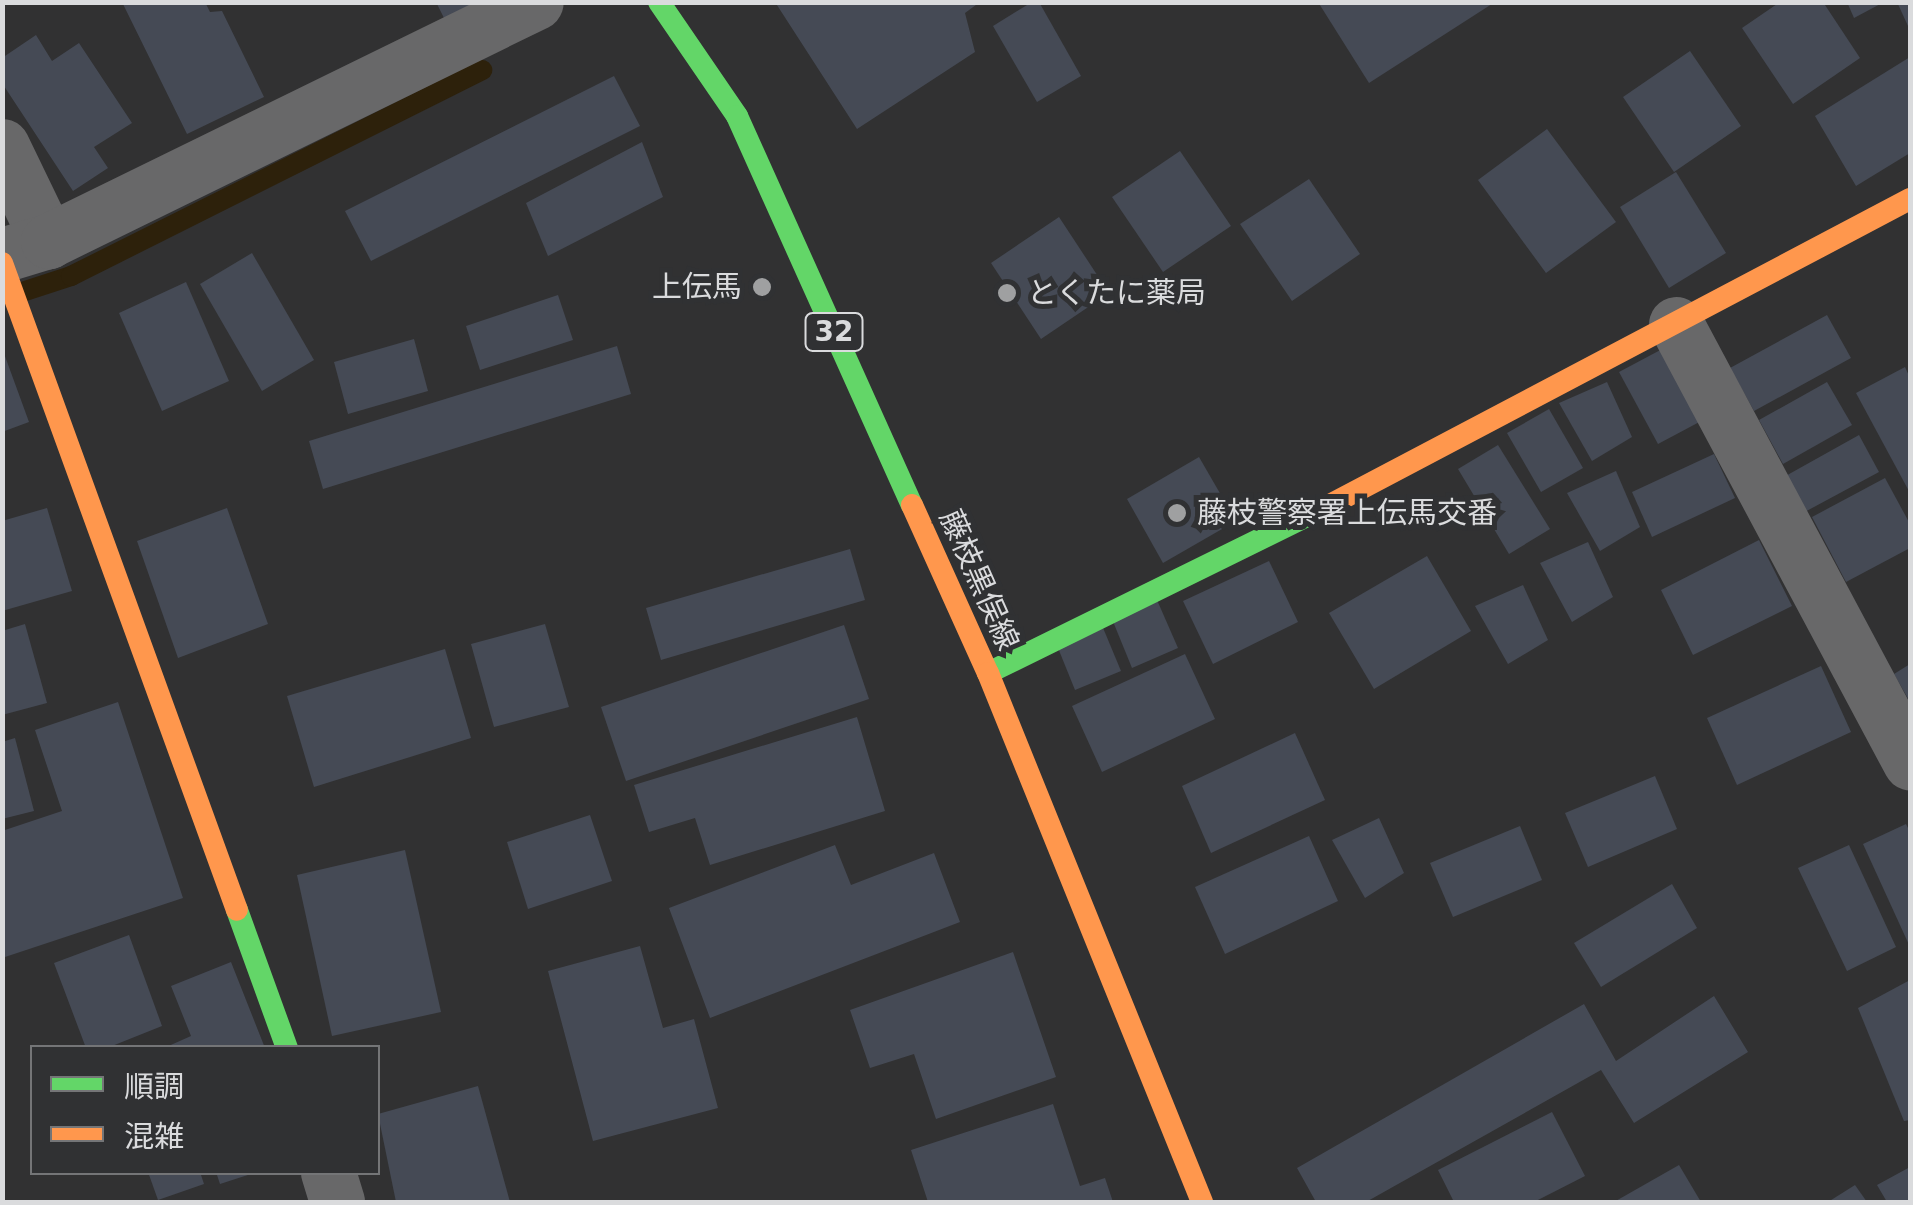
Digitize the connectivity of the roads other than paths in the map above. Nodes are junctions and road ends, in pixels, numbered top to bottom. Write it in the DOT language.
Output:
graph roads {
  1 [pos="536,2"];
  2 [pos="659,2"];
  3 [pos="2,146"];
  4 [pos="1910,199"];
  5 [pos="18,253"];
  6 [pos="1676,324"];
  7 [pos="988,673"];
  8 [pos="1910,763"];
  9 [pos="286,1045"];
  10 [pos="329,1175"];
  11 [pos="337,1202"];
  12 [pos="1202,1202"];
  1 -- 5 [label="street"];
  2 -- 7 [label="street, 藤枝黒俣線 / 32"];
  3 -- 5 [label="street"];
  4 -- 6 [label="street"];
  5 -- 9 [label="street"];
  6 -- 7 [label="street"];
  6 -- 8 [label="street"];
  7 -- 12 [label="street, 藤枝黒俣線 / 32"];
  10 -- 11 [label="street"];
}
